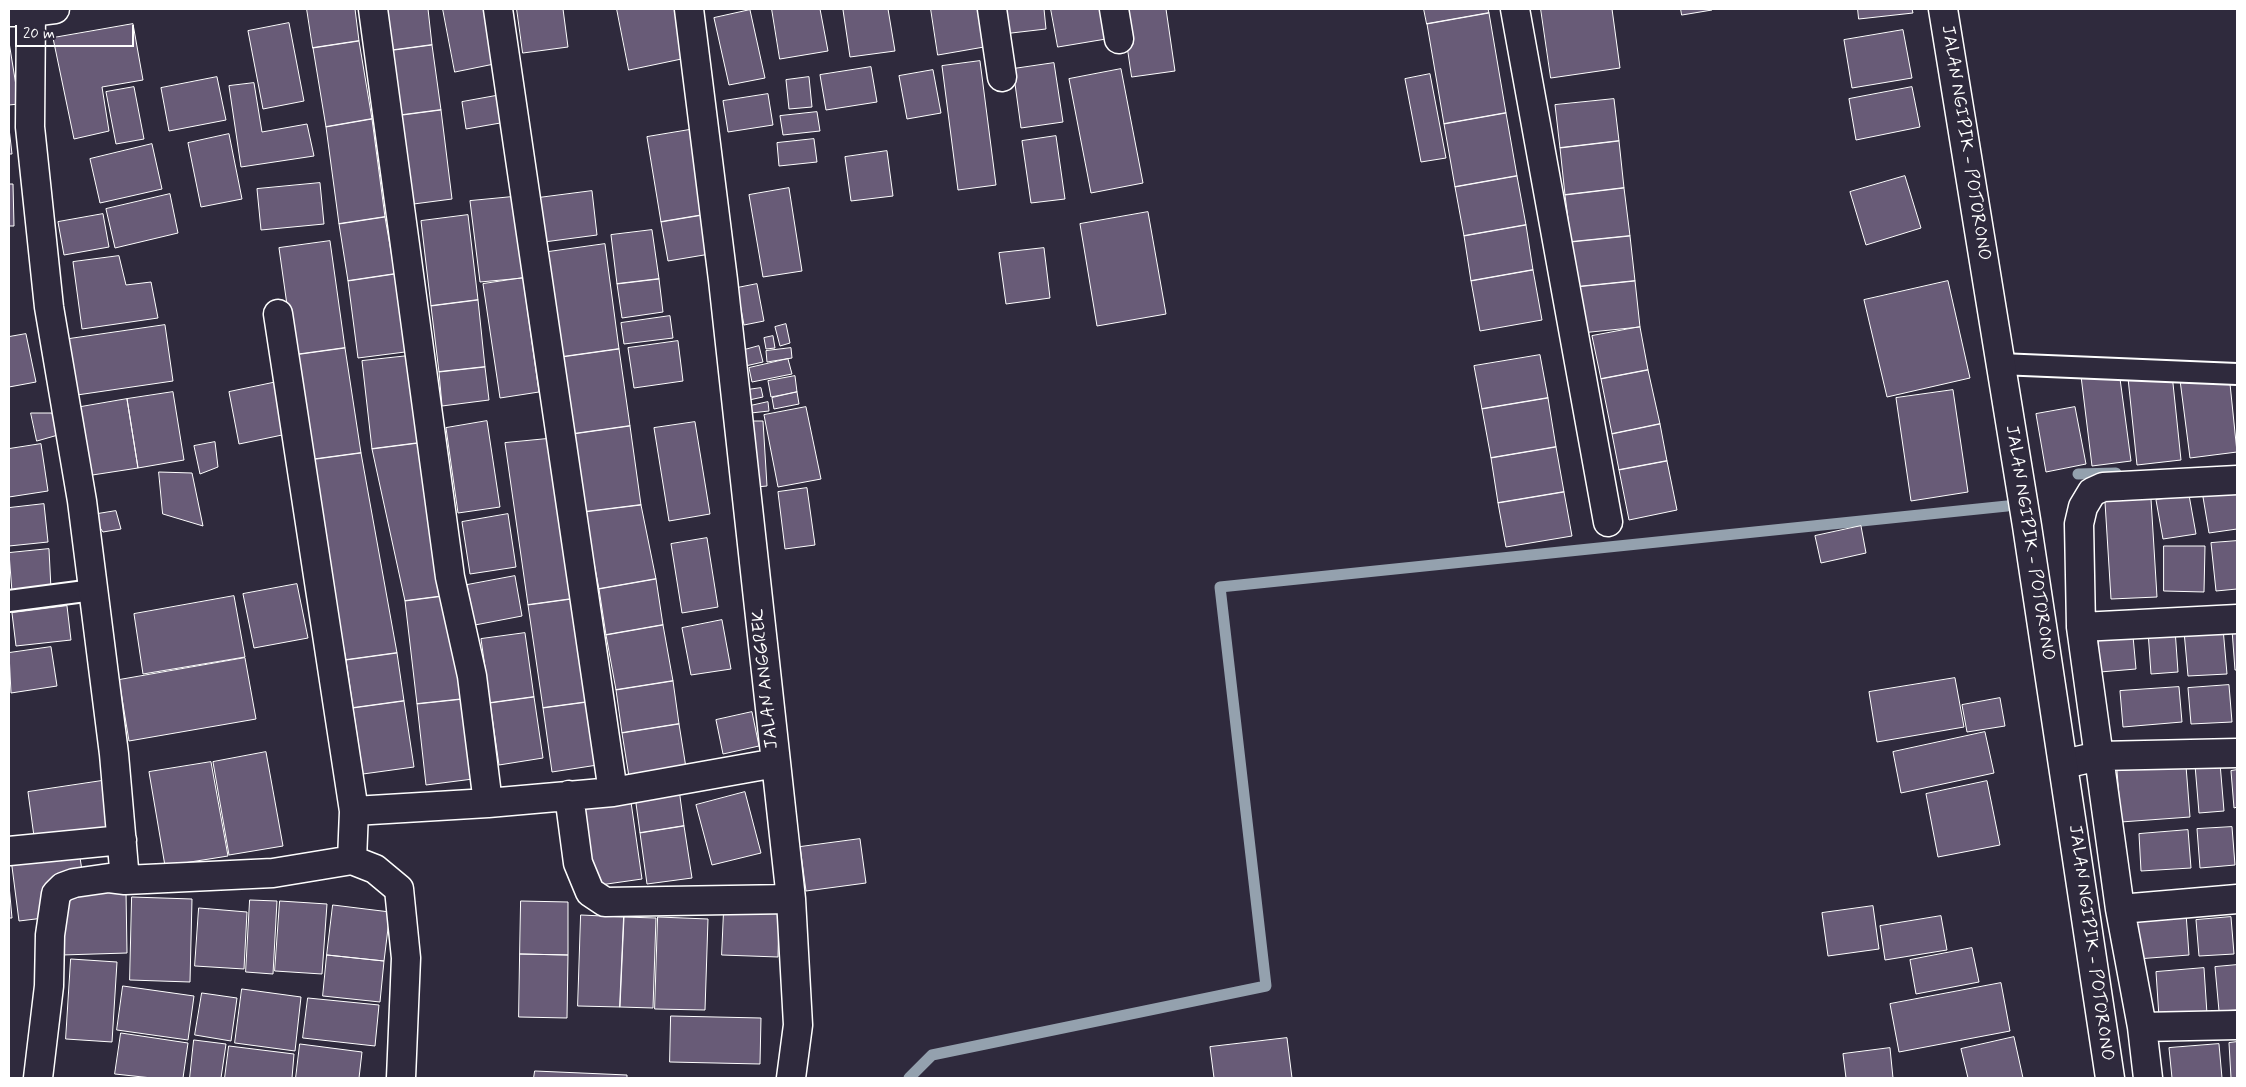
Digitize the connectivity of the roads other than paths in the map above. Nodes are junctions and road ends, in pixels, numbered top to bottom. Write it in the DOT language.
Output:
graph roads {
  1 [pos="373,9"];
  2 [pos="498,9"];
  3 [pos="689,9"];
  4 [pos="992,9"];
  5 [pos="1114,9"];
  6 [pos="1515,9"];
  7 [pos="1943,9"];
  8 [pos="31,10"];
  9 [pos="1119,39"];
  10 [pos="1002,77"];
  11 [pos="278,314"];
  12 [pos="2000,364"];
  13 [pos="2237,374"];
  14 [pos="2237,480"];
  15 [pos="1608,522"];
  16 [pos="93,590"];
  17 [pos="9,601"];
  18 [pos="2237,619"];
  19 [pos="2081,627"];
  20 [pos="2237,753"];
  21 [pos="2099,756"];
  22 [pos="776,763"];
  23 [pos="2064,764"];
  24 [pos="614,792"];
  25 [pos="569,795"];
  26 [pos="488,803"];
  27 [pos="354,811"];
  28 [pos="122,840"];
  29 [pos="9,851"];
  30 [pos="352,860"];
  31 [pos="125,880"];
  32 [pos="2237,899"];
  33 [pos="791,900"];
  34 [pos="2120,909"];
  35 [pos="2237,1025"];
  36 [pos="2142,1027"];
  37 [pos="38,1078"];
  38 [pos="401,1078"];
  39 [pos="791,1078"];
  40 [pos="2110,1078"];
  41 [pos="2148,1078"];
  1 -- 26 [label="street"];
  2 -- 24 [label="street"];
  3 -- 22 [label="street, JALAN ANGGREK"];
  4 -- 10 [label="street"];
  5 -- 9 [label="street"];
  6 -- 15 [label="street"];
  7 -- 12 [label="street, JALAN NGIPIK - POTORONO"];
  8 -- 16 [label="street"];
  11 -- 27 [label="street"];
  12 -- 13 [label="lane"];
  12 -- 23 [label="street, JALAN NGIPIK - POTORONO"];
  14 -- 19 [label="street"];
  16 -- 17 [label="lane"];
  16 -- 28 [label="street"];
  18 -- 19 [label="street"];
  19 -- 21 [label="street"];
  20 -- 21 [label="street"];
  21 -- 23 [label="street"];
  21 -- 34 [label="street"];
  22 -- 24 [label="street"];
  22 -- 33 [label="street, JALAN ANGGREK"];
  23 -- 40 [label="street, JALAN NGIPIK - POTORONO"];
  24 -- 25 [label="street"];
  25 -- 26 [label="street"];
  25 -- 33 [label="street"];
  26 -- 27 [label="street"];
  27 -- 30 [label="street"];
  28 -- 29 [label="street"];
  28 -- 31 [label="street"];
  30 -- 31 [label="street"];
  30 -- 38 [label="street"];
  31 -- 37 [label="street"];
  32 -- 34 [label="street"];
  33 -- 39 [label="street, JALAN ANGGREK"];
  34 -- 36 [label="street"];
  35 -- 36 [label="street"];
  36 -- 41 [label="street"];
}
